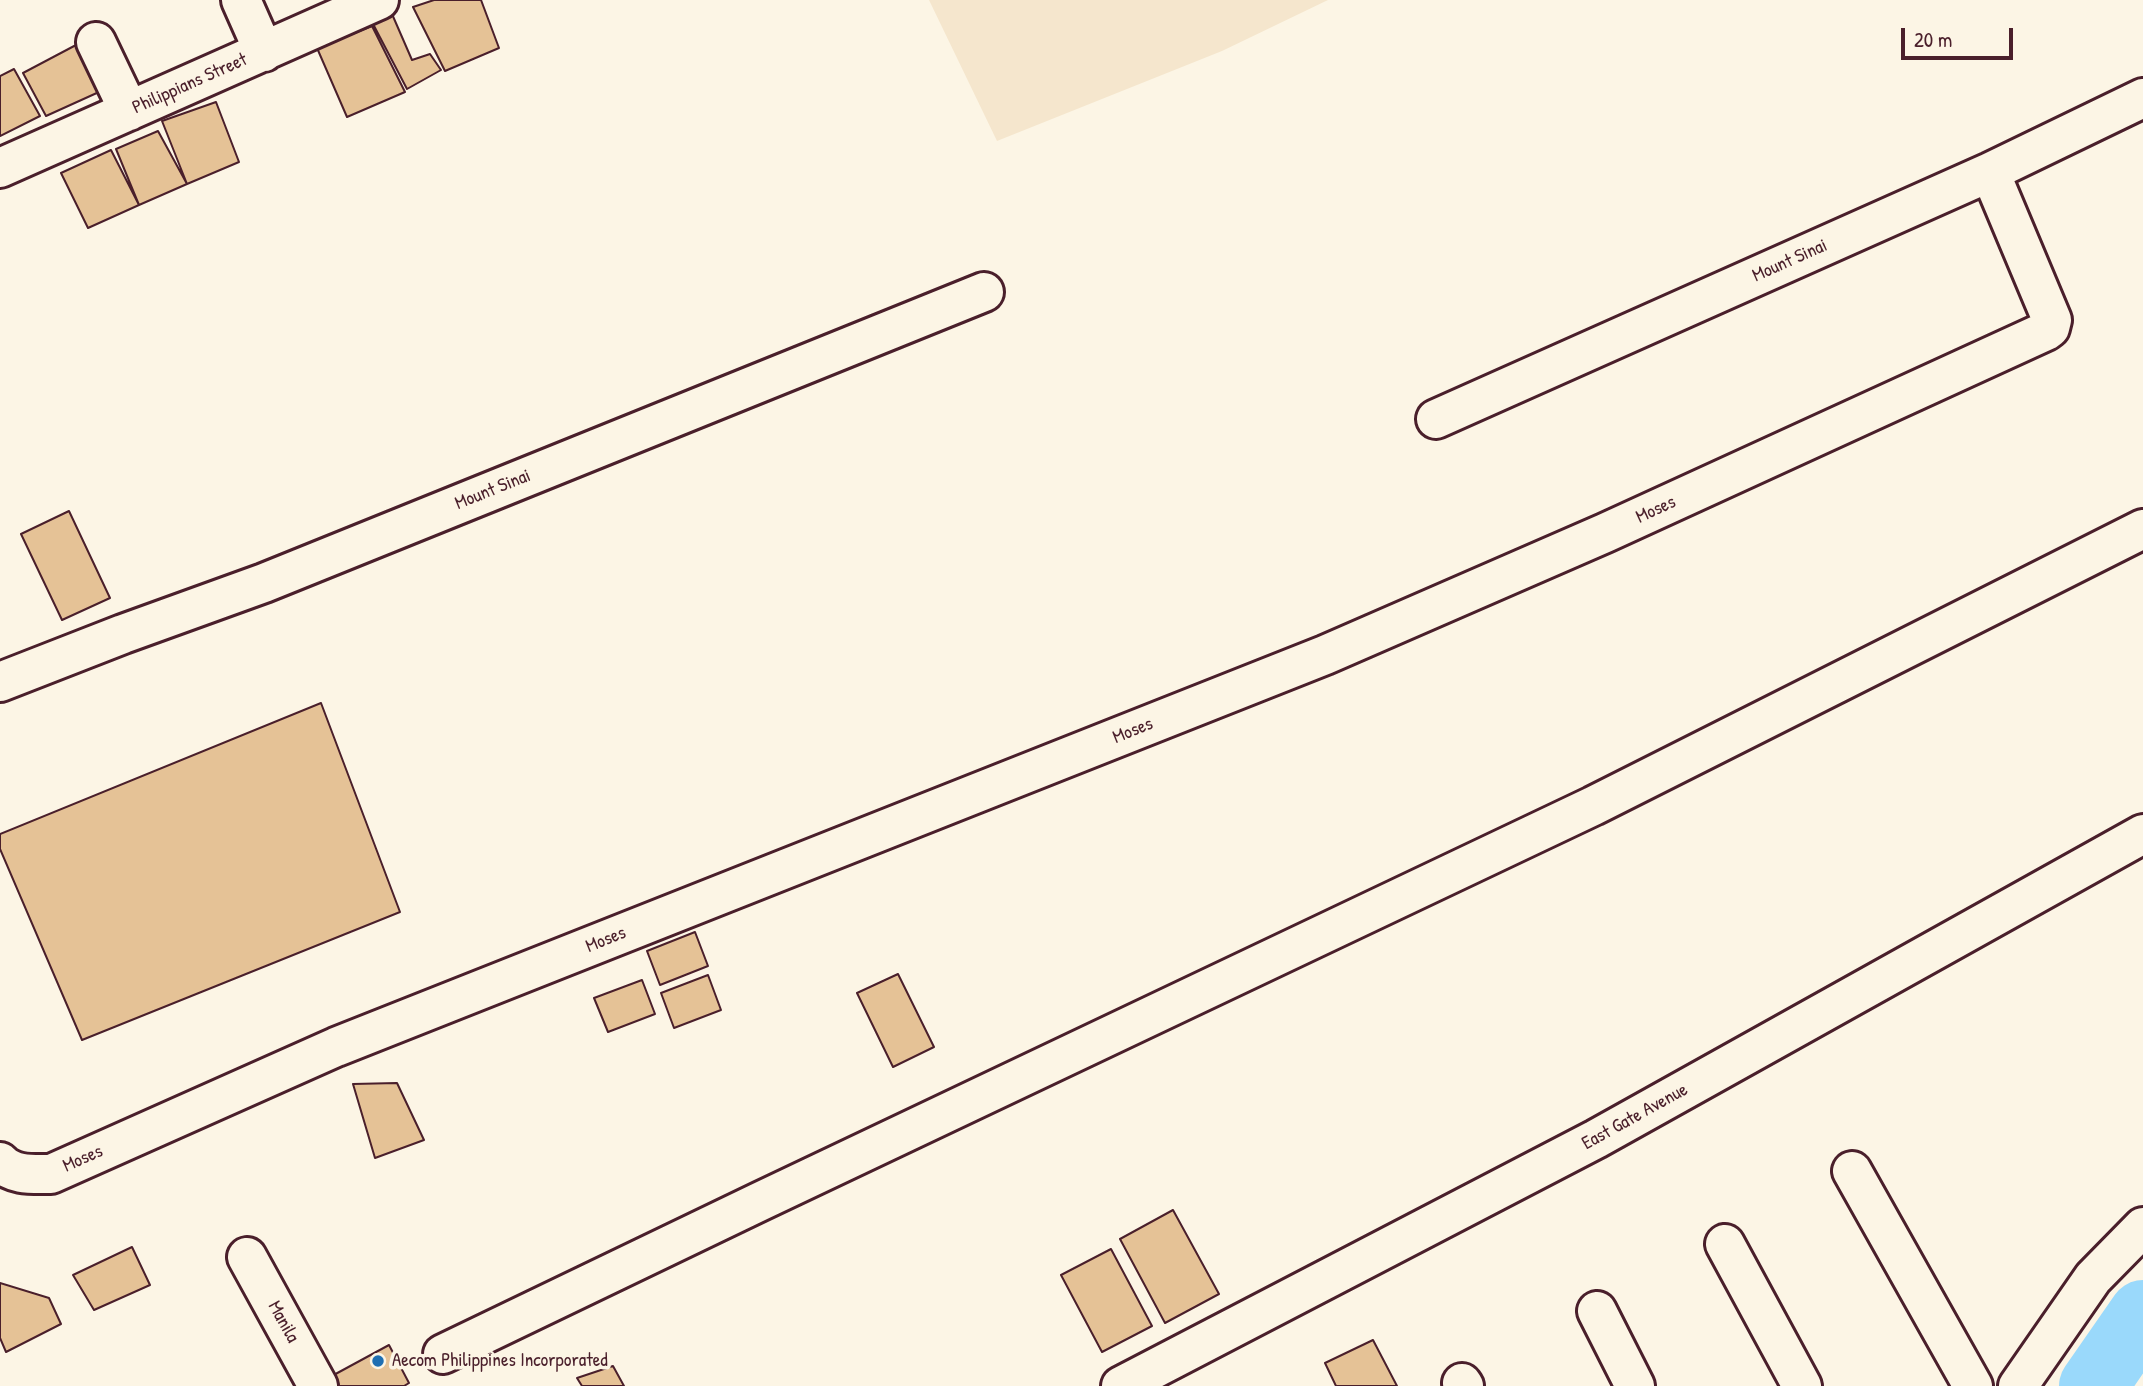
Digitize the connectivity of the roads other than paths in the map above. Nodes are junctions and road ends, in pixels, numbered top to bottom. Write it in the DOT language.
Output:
graph roads {
  1 [pos="240,0"];
  2 [pos="379,0"];
  3 [pos="96,42"];
  4 [pos="264,52"];
  5 [pos="2143,98"];
  6 [pos="129,111"];
  7 [pos="0,168"];
  8 [pos="1990,172"];
  9 [pos="984,292"];
  10 [pos="1436,419"];
  11 [pos="2143,529"];
  12 [pos="0,682"];
  13 [pos="2143,834"];
  14 [pos="0,1162"];
  15 [pos="1852,1171"];
  16 [pos="2143,1227"];
  17 [pos="1725,1244"];
  18 [pos="247,1257"];
  19 [pos="1597,1311"];
  20 [pos="443,1354"];
  21 [pos="318,1386"];
  22 [pos="1121,1386"];
  23 [pos="1635,1386"];
  24 [pos="1802,1386"];
  25 [pos="1973,1386"];
  26 [pos="2018,1386"];
  1 -- 4 [label="street"];
  2 -- 4 [label="street, Philippians Street"];
  3 -- 6 [label="street"];
  4 -- 6 [label="street, Philippians Street"];
  5 -- 8 [label="street, Mount Sinai"];
  6 -- 7 [label="street, Philippians Street"];
  8 -- 10 [label="street, Mount Sinai"];
  8 -- 14 [label="street, Moses"];
  9 -- 12 [label="street, Mount Sinai"];
  11 -- 20 [label="street"];
  13 -- 22 [label="street, East Gate Avenue"];
  15 -- 25 [label="street"];
  16 -- 26 [label="street"];
  17 -- 24 [label="street"];
  18 -- 21 [label="street, Manila"];
  19 -- 23 [label="street"];
}
